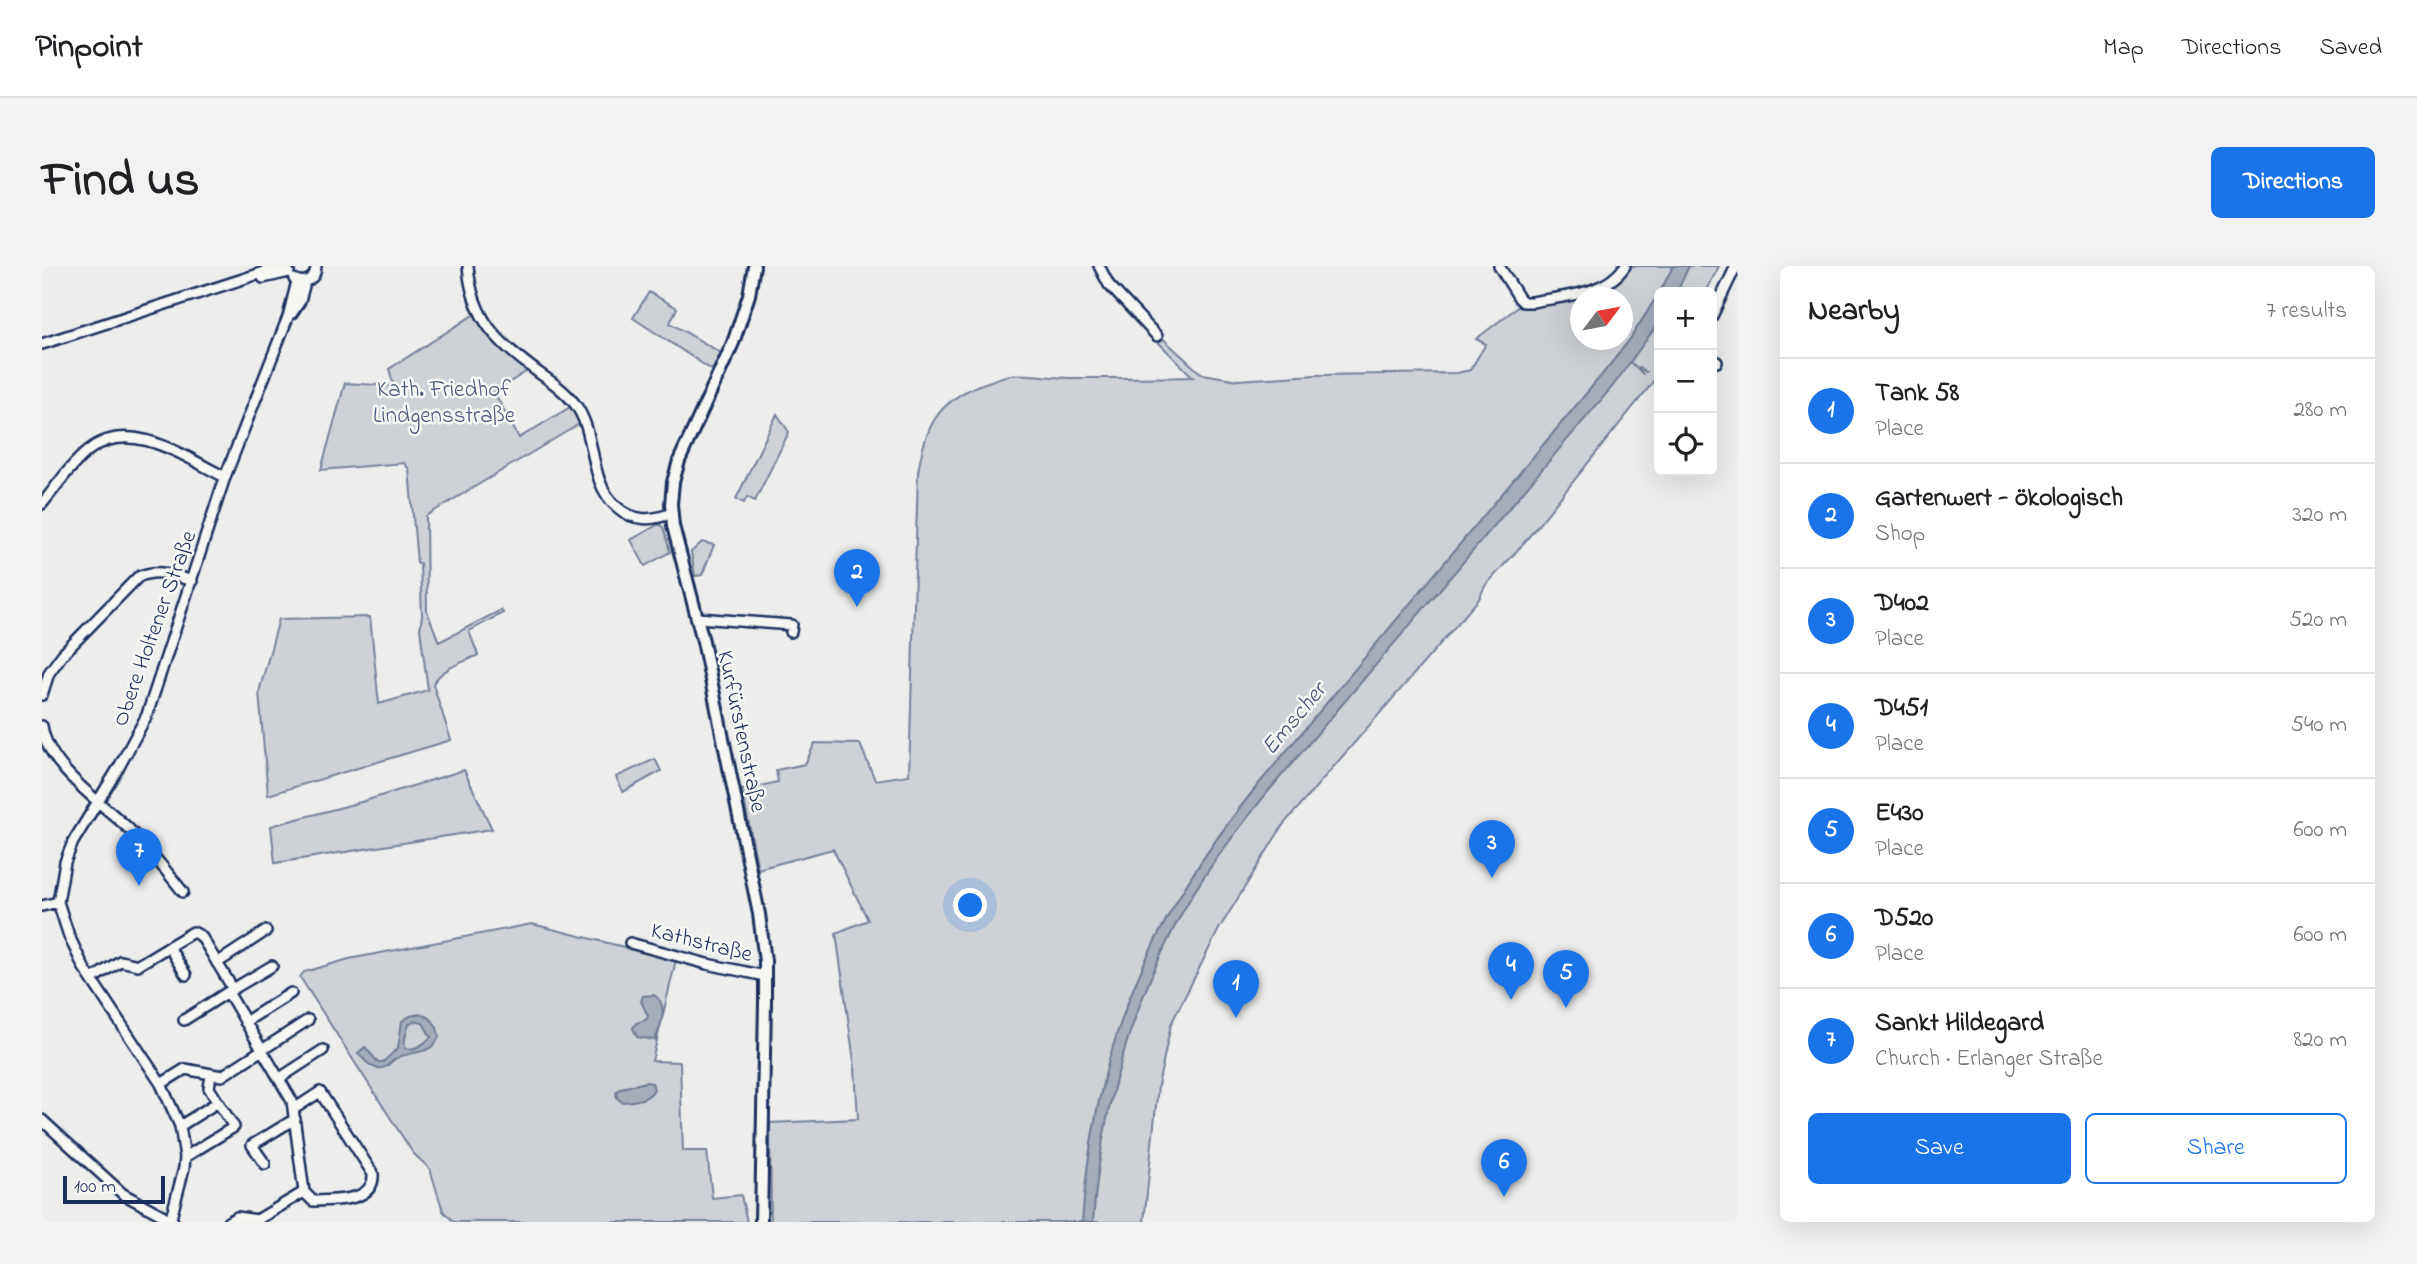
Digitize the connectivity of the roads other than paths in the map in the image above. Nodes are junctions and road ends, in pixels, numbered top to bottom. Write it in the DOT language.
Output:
graph roads {
  1 [pos="317,266"];
  2 [pos="468,266"];
  3 [pos="754,266"];
  4 [pos="1099,266"];
  5 [pos="1499,266"];
  6 [pos="1625,266"];
  7 [pos="1736,266"];
  8 [pos="287,268"];
  9 [pos="301,281"];
  10 [pos="1717,306"];
  11 [pos="1157,336"];
  12 [pos="42,344"];
  13 [pos="225,477"];
  14 [pos="42,504"];
  15 [pos="671,513"];
  16 [pos="192,580"];
  17 [pos="698,618"];
  18 [pos="791,632"];
  19 [pos="42,695"];
  20 [pos="42,726"];
  21 [pos="97,800"];
  22 [pos="183,892"];
  23 [pos="58,902"];
  24 [pos="42,906"];
  25 [pos="266,931"];
  26 [pos="630,943"];
  27 [pos="169,947"];
  28 [pos="217,963"];
  29 [pos="272,966"];
  30 [pos="186,975"];
  31 [pos="765,976"];
  32 [pos="92,979"];
  33 [pos="230,991"];
  34 [pos="291,993"];
  35 [pos="184,1020"];
  36 [pos="308,1020"];
  37 [pos="245,1022"];
  38 [pos="263,1049"];
  39 [pos="323,1050"];
  40 [pos="211,1075"];
  41 [pos="280,1078"];
  42 [pos="161,1084"];
  43 [pos="218,1102"];
  44 [pos="295,1114"];
  45 [pos="42,1120"];
  46 [pos="180,1126"];
  47 [pos="185,1157"];
  48 [pos="264,1164"];
  49 [pos="304,1192"];
  50 [pos="172,1221"];
  51 [pos="228,1222"];
  52 [pos="761,1222"];
  1 -- 9 [label="street"];
  2 -- 15 [label="street"];
  3 -- 15 [label="main road, Kurfürstenstraße"];
  4 -- 11 [label="street"];
  5 -- 6 [label="street"];
  7 -- 10 [label="street"];
  8 -- 9 [label="street"];
  8 -- 12 [label="street"];
  9 -- 13 [label="street, Obere Holtener Straße"];
  13 -- 14 [label="street"];
  13 -- 16 [label="street, Obere Holtener Straße"];
  15 -- 17 [label="main road, Kurfürstenstraße"];
  16 -- 19 [label="street"];
  16 -- 21 [label="street, Obere Holtener Straße"];
  17 -- 18 [label="street"];
  17 -- 31 [label="main road, Kurfürstenstraße"];
  20 -- 21 [label="street"];
  21 -- 22 [label="street"];
  21 -- 23 [label="street, Obere Holtener Straße"];
  23 -- 24 [label="street"];
  23 -- 32 [label="street, Obere Holtener Straße"];
  25 -- 28 [label="street"];
  26 -- 31 [label="street, Kathstraße"];
  27 -- 28 [label="street"];
  27 -- 30 [label="street"];
  27 -- 32 [label="street"];
  28 -- 33 [label="street"];
  29 -- 33 [label="street"];
  31 -- 52 [label="main road, Kurfürstenstraße"];
  32 -- 42 [label="street, Obere Holtener Straße"];
  33 -- 35 [label="street"];
  33 -- 37 [label="street"];
  34 -- 37 [label="street"];
  36 -- 38 [label="street"];
  37 -- 38 [label="street"];
  38 -- 40 [label="street"];
  38 -- 41 [label="street"];
  39 -- 41 [label="street"];
  40 -- 42 [label="street"];
  40 -- 43 [label="street"];
  41 -- 44 [label="street"];
  42 -- 46 [label="street, Obere Holtener Straße"];
  43 -- 46 [label="street"];
  43 -- 47 [label="street"];
  44 -- 48 [label="street"];
  44 -- 49 [label="street"];
  44 -- 49 [label="street"];
  45 -- 50 [label="street"];
  46 -- 47 [label="street, Obere Holtener Straße"];
  47 -- 50 [label="street, Obere Holtener Straße"];
  49 -- 51 [label="street"];
}
